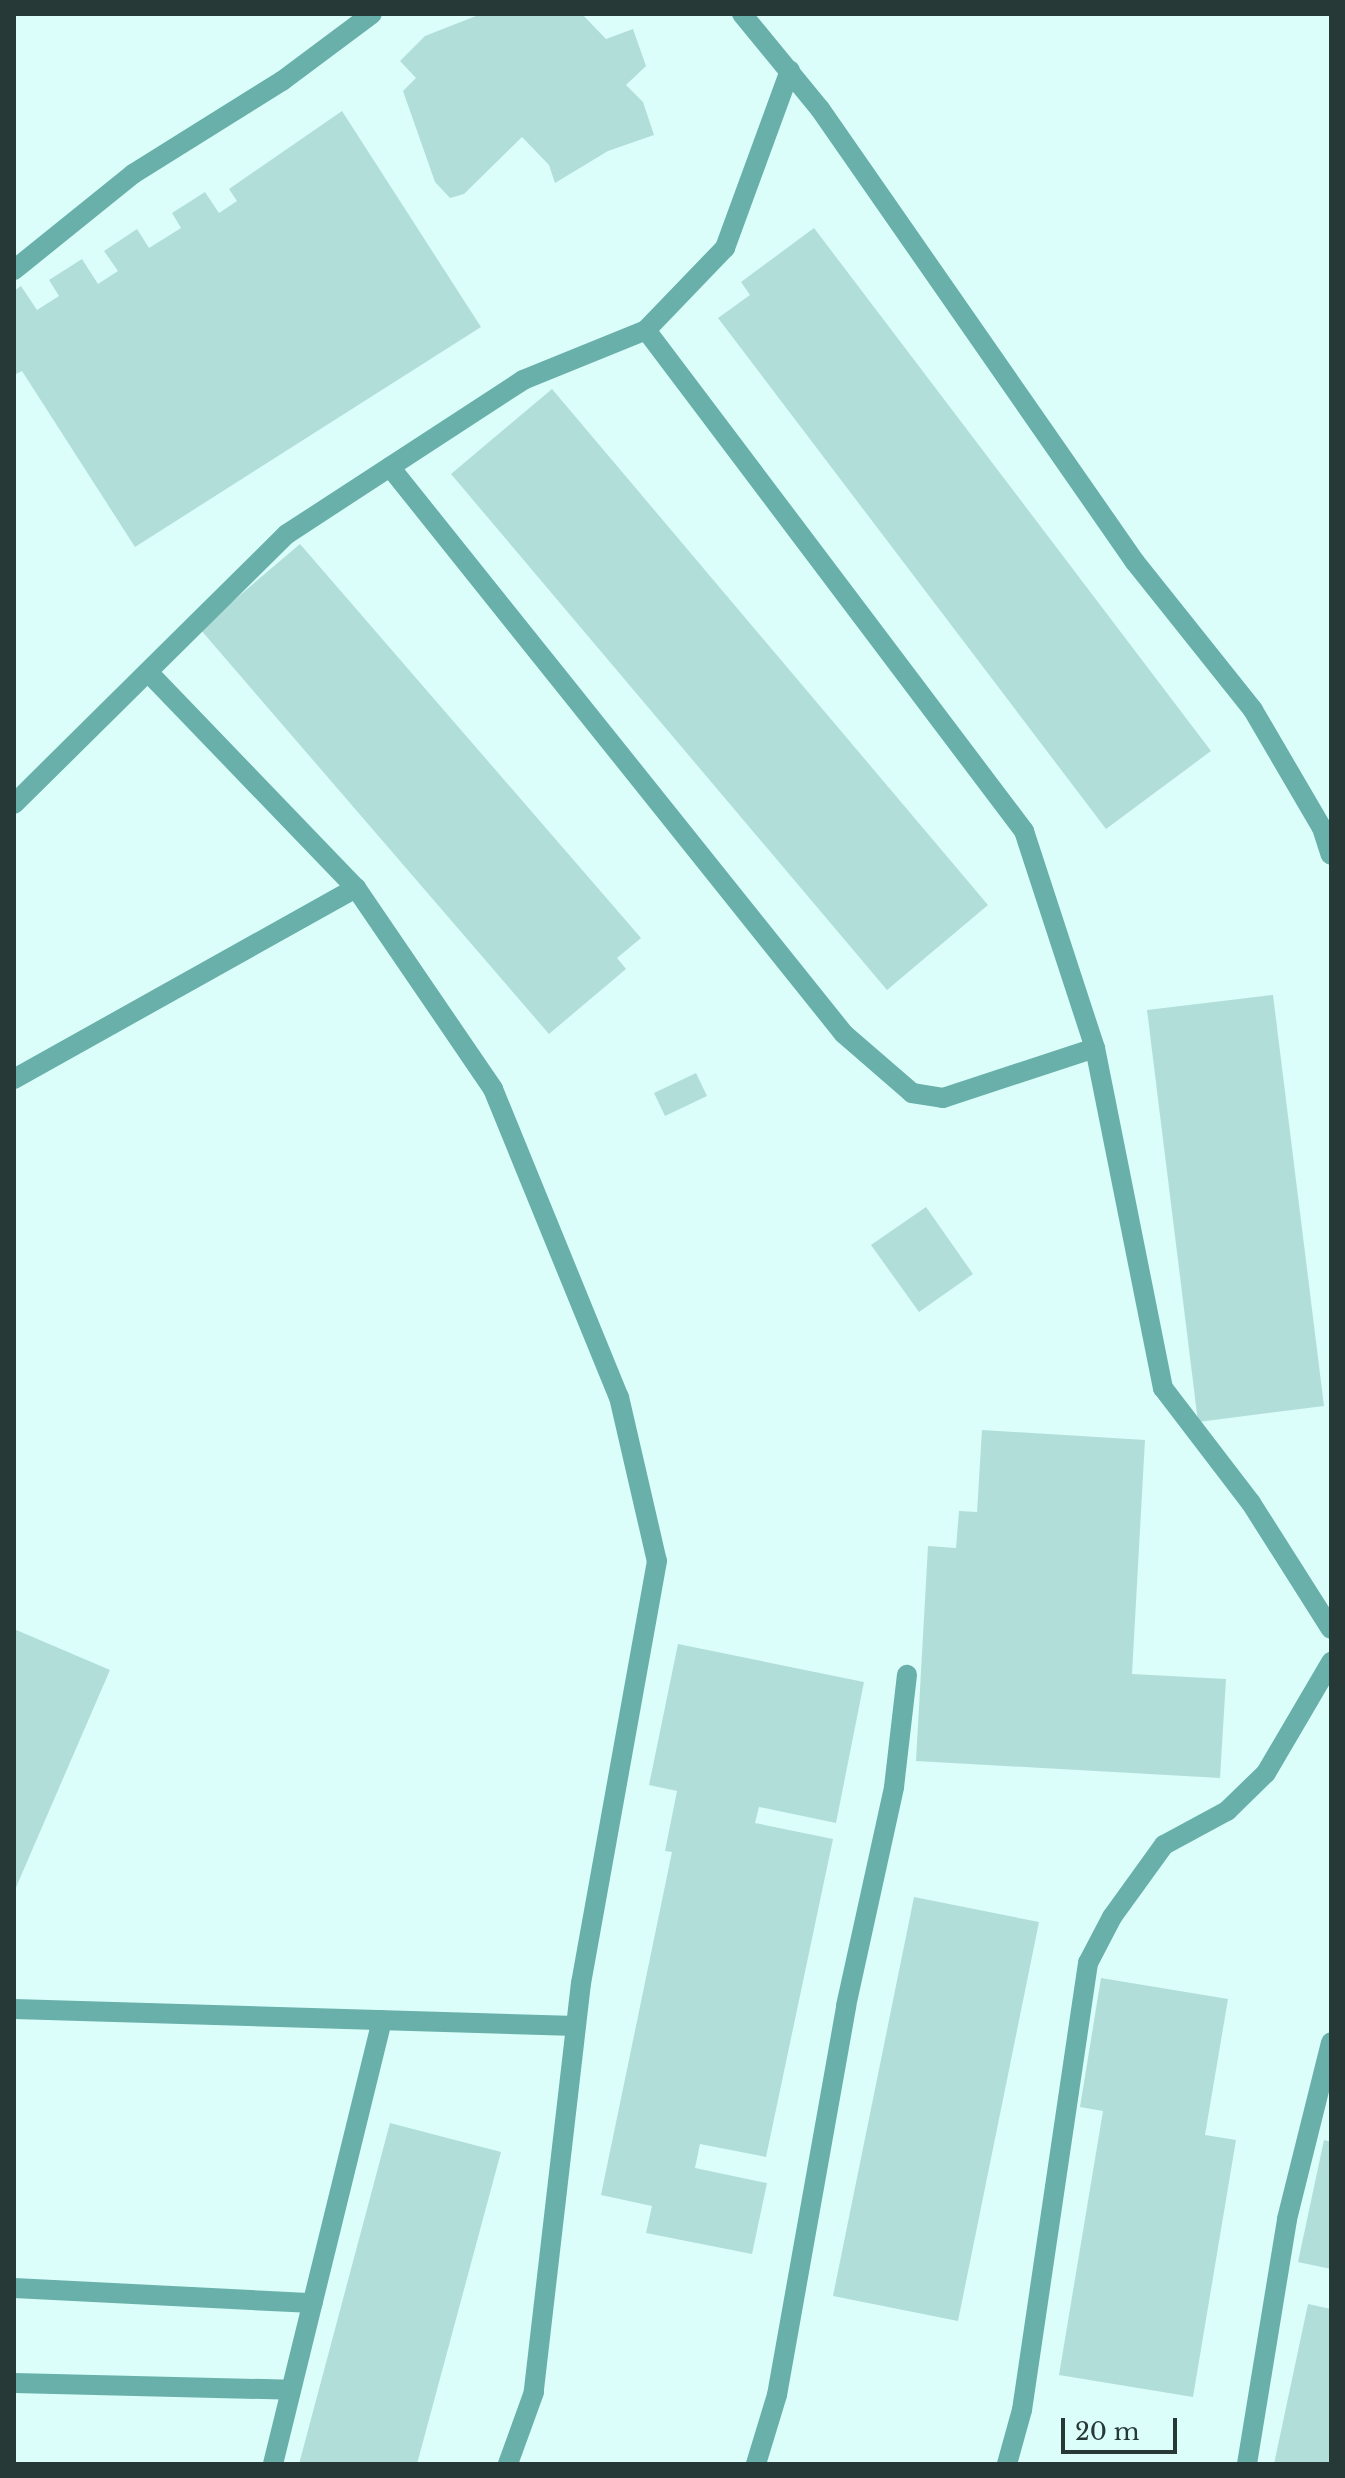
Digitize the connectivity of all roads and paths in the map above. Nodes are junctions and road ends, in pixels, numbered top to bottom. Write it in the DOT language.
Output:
graph roads {
  1 [pos="372,14"];
  2 [pos="742,14"];
  3 [pos="790,70"];
  4 [pos="14,270"];
  5 [pos="646,330"];
  6 [pos="390,467"];
  7 [pos="148,672"];
  8 [pos="14,804"];
  9 [pos="1331,855"];
  10 [pos="356,888"];
  11 [pos="1095,1048"];
  12 [pos="14,1079"];
  13 [pos="1331,1629"];
  14 [pos="1331,1662"];
  15 [pos="907,1675"];
  16 [pos="14,2009"];
  17 [pos="382,2020"];
  18 [pos="576,2026"];
  19 [pos="1331,2042"];
  20 [pos="14,2288"];
  21 [pos="313,2303"];
  22 [pos="14,2383"];
  23 [pos="291,2390"];
  24 [pos="273,2464"];
  25 [pos="508,2464"];
  26 [pos="756,2464"];
  27 [pos="1007,2464"];
  28 [pos="1247,2464"];
  1 -- 4 [label="street"];
  2 -- 3 [label="street"];
  3 -- 5 [label="street"];
  3 -- 9 [label="street"];
  5 -- 6 [label="street"];
  5 -- 11 [label="street"];
  6 -- 7 [label="street"];
  6 -- 11 [label="street"];
  7 -- 8 [label="street"];
  7 -- 10 [label="street"];
  10 -- 12 [label="street"];
  10 -- 18 [label="street"];
  11 -- 13 [label="street"];
  14 -- 27 [label="street"];
  15 -- 26 [label="street"];
  16 -- 17 [label="street"];
  17 -- 18 [label="street"];
  17 -- 21 [label="street"];
  18 -- 25 [label="street"];
  19 -- 28 [label="street"];
  20 -- 21 [label="street"];
  21 -- 23 [label="street"];
  22 -- 23 [label="street"];
  23 -- 24 [label="street"];
}
